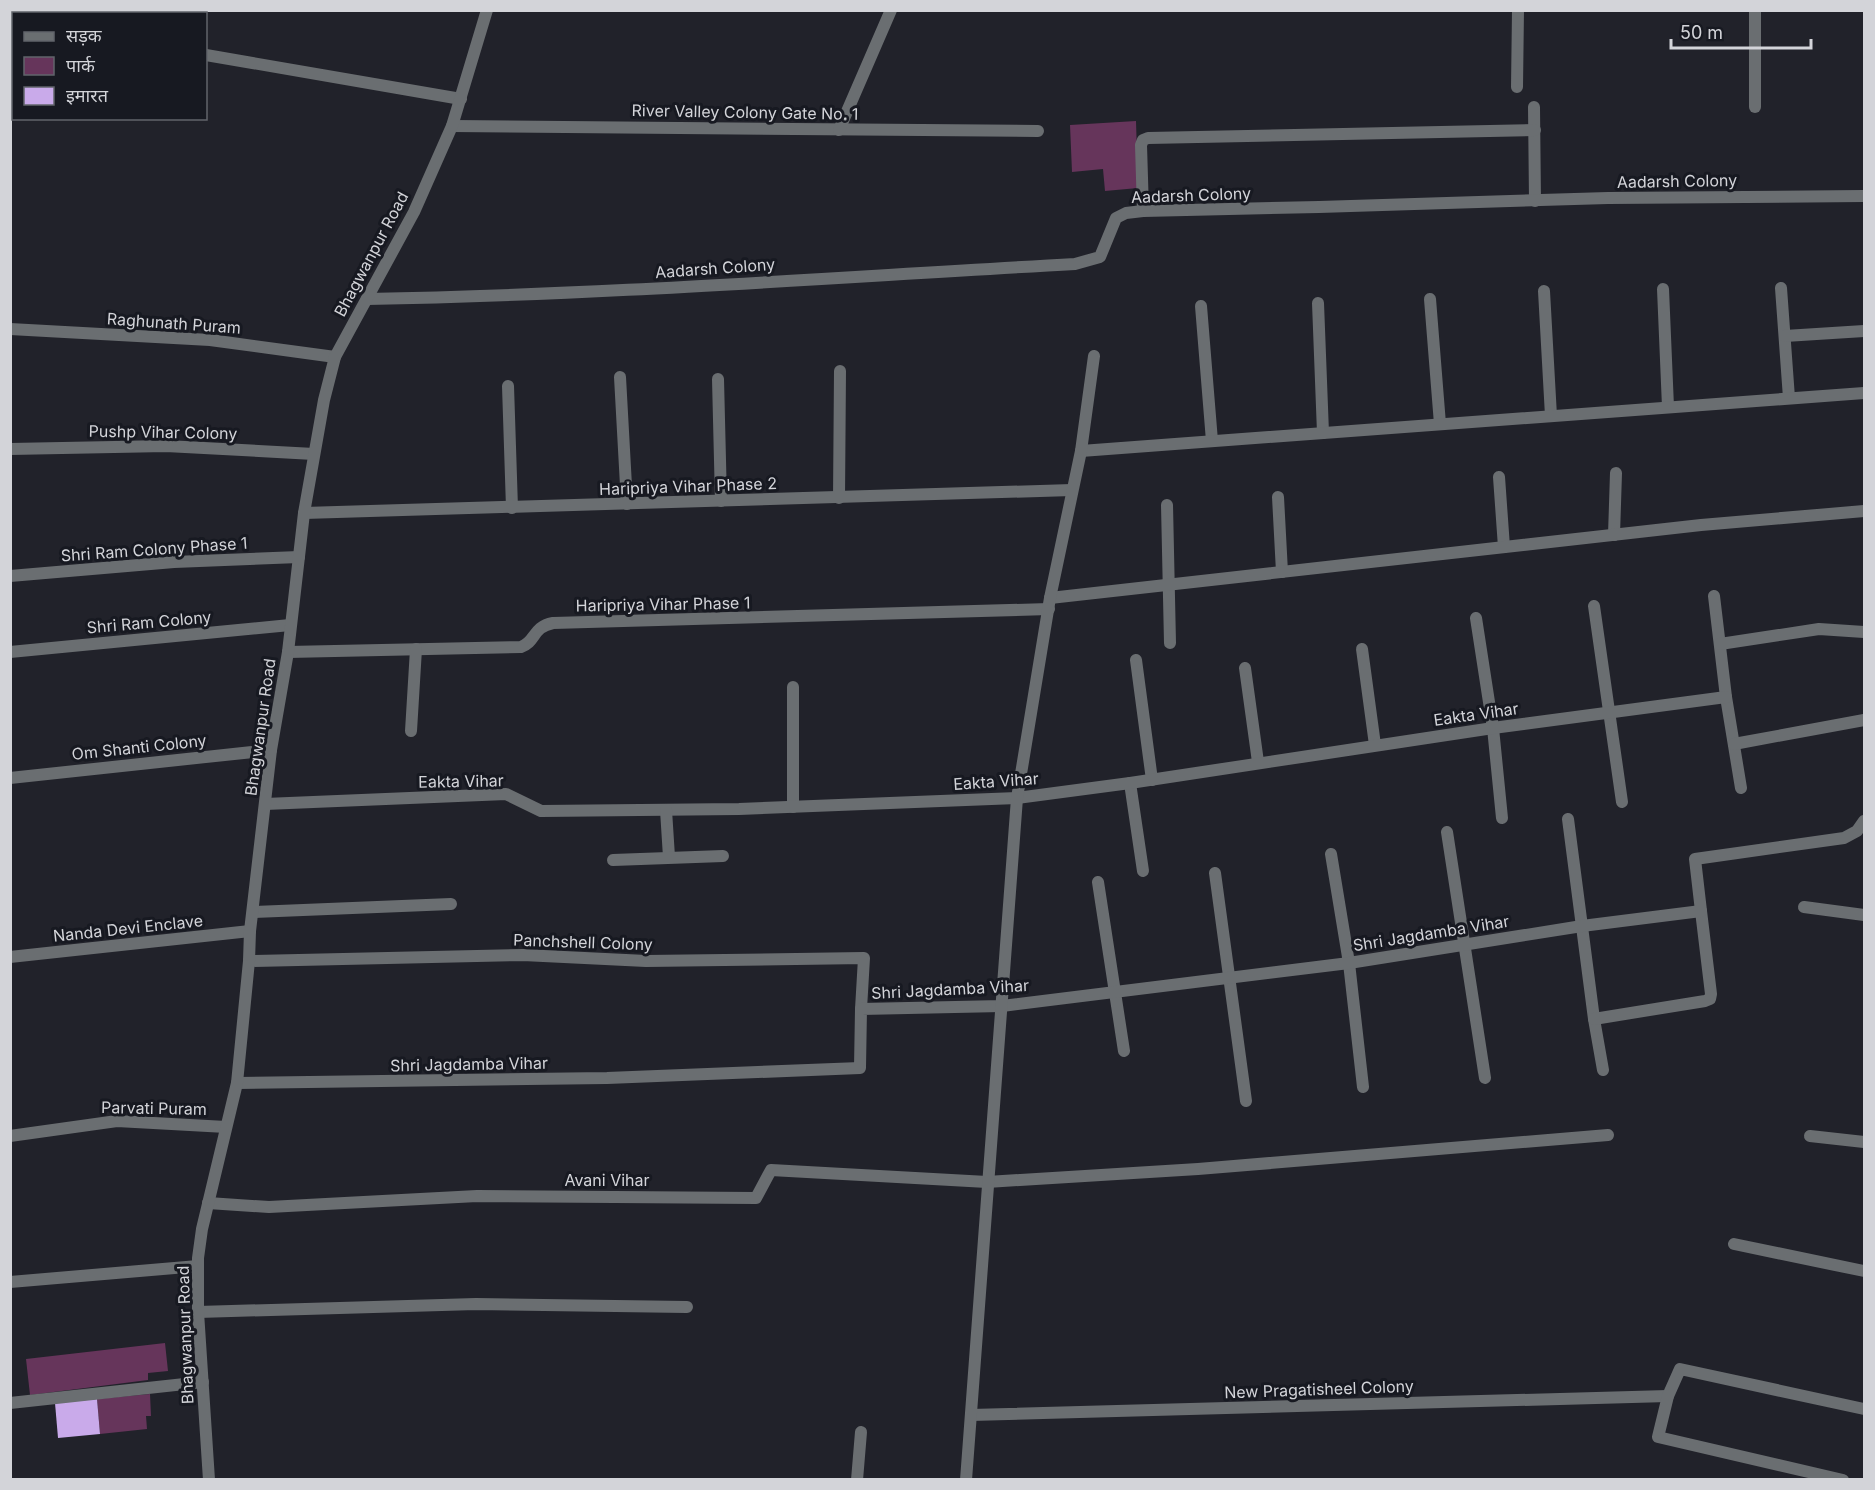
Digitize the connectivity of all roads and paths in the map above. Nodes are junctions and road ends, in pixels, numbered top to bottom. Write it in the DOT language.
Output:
graph roads {
  1 [pos="487,10"];
  2 [pos="891,10"];
  3 [pos="1518,10"];
  4 [pos="1755,10"];
  5 [pos="207,55"];
  6 [pos="1517,87"];
  7 [pos="461,99"];
  8 [pos="1534,107"];
  9 [pos="1755,107"];
  10 [pos="452,126"];
  11 [pos="839,130"];
  12 [pos="1535,130"];
  13 [pos="1038,131"];
  14 [pos="1864,196"];
  15 [pos="1535,201"];
  16 [pos="1143,211"];
  17 [pos="1781,288"];
  18 [pos="1663,289"];
  19 [pos="1544,291"];
  20 [pos="368,299"];
  21 [pos="1430,299"];
  22 [pos="1318,303"];
  23 [pos="1201,306"];
  24 [pos="10,329"];
  25 [pos="1864,331"];
  26 [pos="1785,336"];
  27 [pos="1094,356"];
  28 [pos="335,357"];
  29 [pos="840,371"];
  30 [pos="620,377"];
  31 [pos="718,379"];
  32 [pos="508,386"];
  33 [pos="1864,393"];
  34 [pos="1789,398"];
  35 [pos="1668,407"];
  36 [pos="1551,416"];
  37 [pos="1440,424"];
  38 [pos="1323,433"];
  39 [pos="1212,441"];
  40 [pos="10,448"];
  41 [pos="1081,451"];
  42 [pos="314,454"];
  43 [pos="1616,473"];
  44 [pos="1499,477"];
  45 [pos="1072,490"];
  46 [pos="1278,497"];
  47 [pos="839,498"];
  48 [pos="721,501"];
  49 [pos="627,504"];
  50 [pos="1167,505"];
  51 [pos="513,508"];
  52 [pos="1864,511"];
  53 [pos="304,513"];
  54 [pos="1614,535"];
  55 [pos="1504,547"];
  56 [pos="299,557"];
  57 [pos="1282,572"];
  58 [pos="10,576"];
  59 [pos="1169,585"];
  60 [pos="1714,596"];
  61 [pos="1049,603"];
  62 [pos="1594,606"];
  63 [pos="1476,618"];
  64 [pos="290,626"];
  65 [pos="1864,632"];
  66 [pos="1170,643"];
  67 [pos="1720,644"];
  68 [pos="416,649"];
  69 [pos="1362,649"];
  70 [pos="10,652"];
  71 [pos="288,652"];
  72 [pos="1136,660"];
  73 [pos="1245,668"];
  74 [pos="793,687"];
  75 [pos="1726,697"];
  76 [pos="1609,712"];
  77 [pos="1864,720"];
  78 [pos="1492,728"];
  79 [pos="411,731"];
  80 [pos="1734,744"];
  81 [pos="1376,745"];
  82 [pos="271,750"];
  83 [pos="1258,762"];
  84 [pos="10,778"];
  85 [pos="1152,780"];
  86 [pos="1130,783"];
  87 [pos="1741,788"];
  88 [pos="1017,798"];
  89 [pos="1622,802"];
  90 [pos="265,804"];
  91 [pos="794,807"];
  92 [pos="666,810"];
  93 [pos="1502,818"];
  94 [pos="1568,819"];
  95 [pos="1864,821"];
  96 [pos="1447,832"];
  97 [pos="1331,854"];
  98 [pos="723,856"];
  99 [pos="669,857"];
  100 [pos="613,860"];
  101 [pos="1143,871"];
  102 [pos="1215,873"];
  103 [pos="1098,882"];
  104 [pos="451,904"];
  105 [pos="1804,907"];
  106 [pos="1701,911"];
  107 [pos="253,912"];
  108 [pos="1864,915"];
  109 [pos="1582,926"];
  110 [pos="250,931"];
  111 [pos="1464,944"];
  112 [pos="10,957"];
  113 [pos="249,961"];
  114 [pos="1349,963"];
  115 [pos="1230,977"];
  116 [pos="1114,992"];
  117 [pos="1002,1005"];
  118 [pos="861,1009"];
  119 [pos="1594,1019"];
  120 [pos="1124,1051"];
  121 [pos="1603,1070"];
  122 [pos="1485,1078"];
  123 [pos="237,1083"];
  124 [pos="1363,1087"];
  125 [pos="1246,1101"];
  126 [pos="226,1127"];
  127 [pos="1608,1135"];
  128 [pos="10,1136"];
  129 [pos="1810,1136"];
  130 [pos="1864,1142"];
  131 [pos="987,1182"];
  132 [pos="208,1203"];
  133 [pos="1734,1244"];
  134 [pos="198,1266"];
  135 [pos="1864,1271"];
  136 [pos="10,1282"];
  137 [pos="687,1307"];
  138 [pos="198,1312"];
  139 [pos="203,1382"];
  140 [pos="1668,1396"];
  141 [pos="10,1403"];
  142 [pos="1864,1409"];
  143 [pos="971,1415"];
  144 [pos="861,1432"];
  145 [pos="208,1479"];
  146 [pos="857,1479"];
  147 [pos="966,1479"];
  148 [pos="1843,1479"];
  1 -- 7 [label="street, Bhagwanpur Road"];
  2 -- 11 [label="street"];
  3 -- 6 [label="street"];
  4 -- 9 [label="street"];
  5 -- 7 [label="street"];
  7 -- 10 [label="street, Bhagwanpur Road"];
  8 -- 12 [label="street"];
  10 -- 11 [label="street, River Valley Colony Gate No. 1"];
  10 -- 20 [label="street, Bhagwanpur Road"];
  11 -- 13 [label="street, River Valley Colony Gate No. 1"];
  12 -- 15 [label="street"];
  12 -- 16 [label="street"];
  14 -- 15 [label="street, Aadarsh Colony"];
  15 -- 16 [label="street, Aadarsh Colony"];
  16 -- 20 [label="street, Aadarsh Colony"];
  17 -- 26 [label="street"];
  18 -- 35 [label="street"];
  19 -- 36 [label="street"];
  20 -- 28 [label="street, Bhagwanpur Road"];
  21 -- 37 [label="street"];
  22 -- 38 [label="street"];
  23 -- 39 [label="street"];
  24 -- 28 [label="street, Raghunath Puram"];
  25 -- 26 [label="street"];
  26 -- 34 [label="street"];
  27 -- 41 [label="street"];
  28 -- 42 [label="street, Bhagwanpur Road"];
  29 -- 47 [label="street"];
  30 -- 49 [label="street"];
  31 -- 48 [label="street"];
  32 -- 51 [label="street"];
  33 -- 34 [label="street"];
  34 -- 35 [label="street"];
  35 -- 36 [label="street"];
  36 -- 37 [label="street"];
  37 -- 38 [label="street"];
  38 -- 39 [label="street"];
  39 -- 41 [label="street"];
  40 -- 42 [label="street, Pushp Vihar Colony"];
  41 -- 45 [label="street"];
  42 -- 53 [label="street, Bhagwanpur Road"];
  43 -- 54 [label="street"];
  44 -- 55 [label="street"];
  45 -- 47 [label="street, Haripriya Vihar Phase 2"];
  45 -- 61 [label="street"];
  46 -- 57 [label="street"];
  47 -- 48 [label="street, Haripriya Vihar Phase 2"];
  48 -- 49 [label="street, Haripriya Vihar Phase 2"];
  49 -- 51 [label="street, Haripriya Vihar Phase 2"];
  50 -- 59 [label="street"];
  51 -- 53 [label="street, Haripriya Vihar Phase 2"];
  52 -- 54 [label="street, Haripriya Vihar Phase 1"];
  53 -- 56 [label="street, Bhagwanpur Road"];
  54 -- 55 [label="street, Haripriya Vihar Phase 1"];
  55 -- 57 [label="street, Haripriya Vihar Phase 1"];
  56 -- 58 [label="street, Shri Ram Colony Phase 1"];
  56 -- 64 [label="street, Bhagwanpur Road"];
  57 -- 59 [label="street, Haripriya Vihar Phase 1"];
  59 -- 61 [label="street, Haripriya Vihar Phase 1"];
  59 -- 66 [label="street"];
  60 -- 67 [label="street"];
  61 -- 68 [label="street, Haripriya Vihar Phase 1"];
  61 -- 88 [label="street"];
  62 -- 76 [label="street"];
  63 -- 78 [label="street"];
  64 -- 70 [label="street, Shri Ram Colony"];
  64 -- 71 [label="street, Bhagwanpur Road"];
  65 -- 67 [label="street"];
  67 -- 75 [label="street"];
  68 -- 71 [label="street, Haripriya Vihar Phase 1"];
  68 -- 79 [label="street"];
  69 -- 81 [label="street"];
  71 -- 82 [label="street, Bhagwanpur Road"];
  72 -- 85 [label="street"];
  73 -- 83 [label="street"];
  74 -- 91 [label="street"];
  75 -- 76 [label="street, Eakta Vihar"];
  75 -- 80 [label="street"];
  76 -- 78 [label="street, Eakta Vihar"];
  76 -- 89 [label="street"];
  77 -- 80 [label="street"];
  78 -- 81 [label="street, Eakta Vihar"];
  78 -- 93 [label="street"];
  80 -- 87 [label="street"];
  81 -- 83 [label="street, Eakta Vihar"];
  82 -- 84 [label="street, Om Shanti Colony"];
  82 -- 90 [label="street, Bhagwanpur Road"];
  83 -- 85 [label="street, Eakta Vihar"];
  85 -- 86 [label="street, Eakta Vihar"];
  86 -- 88 [label="street, Eakta Vihar"];
  86 -- 101 [label="street"];
  88 -- 91 [label="street, Eakta Vihar"];
  88 -- 117 [label="street"];
  90 -- 92 [label="street, Eakta Vihar"];
  90 -- 107 [label="street, Bhagwanpur Road"];
  91 -- 92 [label="street, Eakta Vihar"];
  92 -- 99 [label="street"];
  94 -- 109 [label="street"];
  95 -- 106 [label="street"];
  96 -- 111 [label="street"];
  97 -- 114 [label="street"];
  98 -- 99 [label="street"];
  99 -- 100 [label="street"];
  102 -- 115 [label="street"];
  103 -- 116 [label="street"];
  104 -- 107 [label="street"];
  105 -- 108 [label="street"];
  106 -- 109 [label="street, Shri Jagdamba Vihar"];
  106 -- 119 [label="street"];
  107 -- 110 [label="street, Bhagwanpur Road"];
  109 -- 111 [label="street, Shri Jagdamba Vihar"];
  109 -- 119 [label="street"];
  110 -- 112 [label="street, Nanda Devi Enclave"];
  110 -- 113 [label="street, Bhagwanpur Road"];
  111 -- 114 [label="street, Shri Jagdamba Vihar"];
  111 -- 122 [label="street"];
  113 -- 118 [label="street, Panchshell Colony"];
  113 -- 123 [label="street, Bhagwanpur Road"];
  114 -- 115 [label="street, Shri Jagdamba Vihar"];
  114 -- 124 [label="street"];
  115 -- 116 [label="street, Shri Jagdamba Vihar"];
  115 -- 125 [label="street"];
  116 -- 117 [label="street, Shri Jagdamba Vihar"];
  116 -- 120 [label="street"];
  117 -- 118 [label="street, Shri Jagdamba Vihar"];
  117 -- 131 [label="street"];
  118 -- 123 [label="street, Shri Jagdamba Vihar"];
  119 -- 121 [label="street"];
  123 -- 126 [label="street, Bhagwanpur Road"];
  126 -- 128 [label="street, Parvati Puram"];
  126 -- 132 [label="street, Bhagwanpur Road"];
  127 -- 131 [label="street"];
  129 -- 130 [label="street"];
  131 -- 132 [label="street, Avani Vihar"];
  131 -- 143 [label="street"];
  132 -- 134 [label="street, Bhagwanpur Road"];
  133 -- 135 [label="street"];
  134 -- 136 [label="street"];
  134 -- 138 [label="street, Bhagwanpur Road"];
  137 -- 138 [label="street"];
  138 -- 139 [label="street, Bhagwanpur Road"];
  139 -- 141 [label="street"];
  139 -- 145 [label="street, Bhagwanpur Road"];
  140 -- 142 [label="street"];
  140 -- 143 [label="street, New Pragatisheel Colony"];
  140 -- 148 [label="street"];
  143 -- 147 [label="street"];
  144 -- 146 [label="street"];
}
